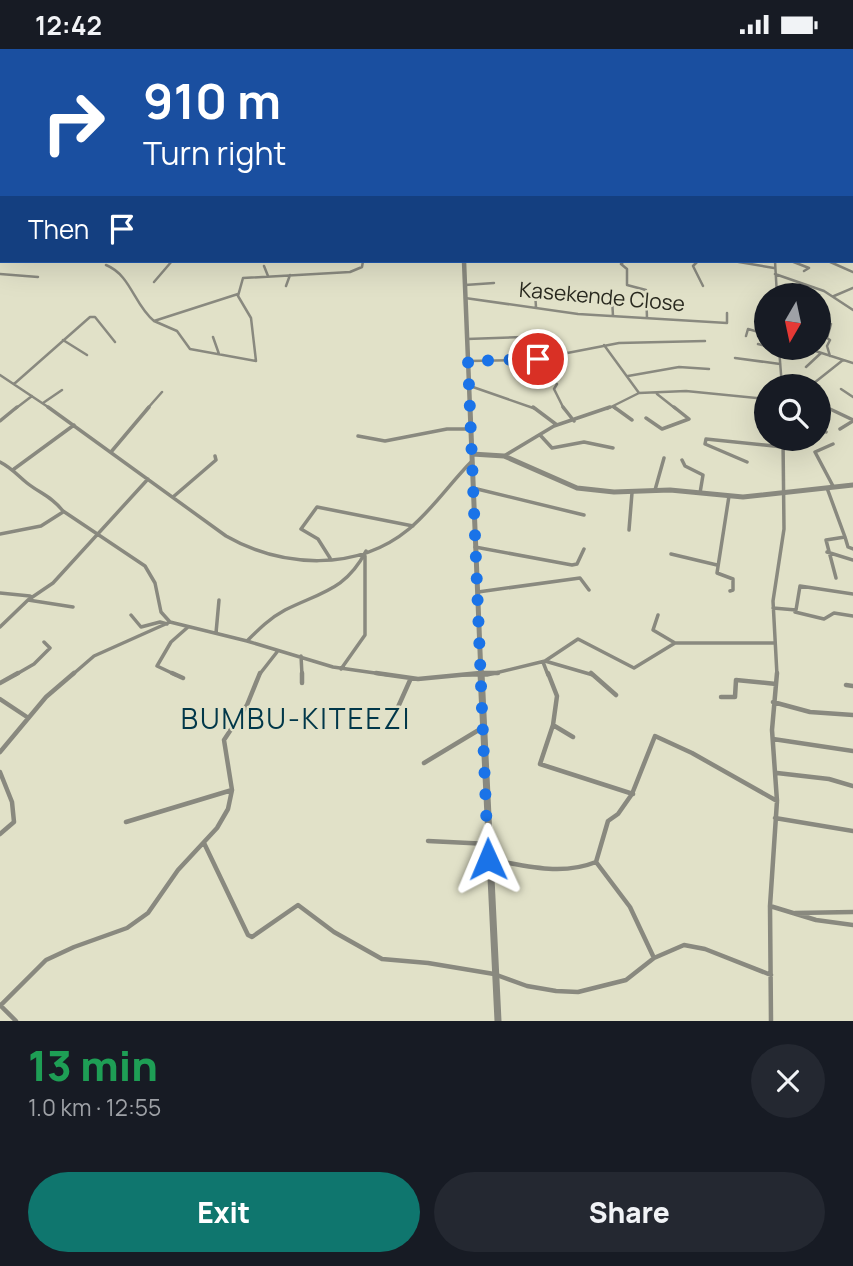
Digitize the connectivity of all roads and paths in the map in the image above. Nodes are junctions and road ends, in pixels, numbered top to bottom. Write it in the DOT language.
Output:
graph roads {
  1 [pos="365,49"];
  2 [pos="375,49"];
  3 [pos="170,263"];
  4 [pos="363,263"];
  5 [pos="464,263"];
  6 [pos="622,263"];
  7 [pos="696,263"];
  8 [pos="745,263"];
  9 [pos="775,263"];
  10 [pos="796,263"];
  11 [pos="833,263"];
  12 [pos="106,265"];
  13 [pos="264,266"];
  14 [pos="775,268"];
  15 [pos="804,271"];
  16 [pos="853,272"];
  17 [pos="0,274"];
  18 [pos="775,274"];
  19 [pos="290,275"];
  20 [pos="268,276"];
  21 [pos="38,277"];
  22 [pos="154,282"];
  23 [pos="494,283"];
  24 [pos="776,283"];
  25 [pos="465,285"];
  26 [pos="286,286"];
  27 [pos="703,286"];
  28 [pos="853,288"];
  29 [pos="535,293"];
  30 [pos="238,295"];
  31 [pos="834,296"];
  32 [pos="465,298"];
  33 [pos="612,299"];
  34 [pos="536,307"];
  35 [pos="853,310"];
  36 [pos="727,313"];
  37 [pos="613,316"];
  38 [pos="647,319"];
  39 [pos="154,321"];
  40 [pos="754,331"];
  41 [pos="552,335"];
  42 [pos="746,336"];
  43 [pos="213,337"];
  44 [pos="467,339"];
  45 [pos="63,340"];
  46 [pos="705,341"];
  47 [pos="115,342"];
  48 [pos="604,345"];
  49 [pos="219,354"];
  50 [pos="87,355"];
  51 [pos="831,356"];
  52 [pos="735,358"];
  53 [pos="843,360"];
  54 [pos="468,361"];
  55 [pos="780,361"];
  56 [pos="812,361"];
  57 [pos="853,363"];
  58 [pos="780,364"];
  59 [pos="806,367"];
  60 [pos="709,369"];
  61 [pos="781,374"];
  62 [pos="825,374"];
  63 [pos="0,375"];
  64 [pos="628,376"];
  65 [pos="15,384"];
  66 [pos="557,384"];
  67 [pos="470,386"];
  68 [pos="841,389"];
  69 [pos="62,390"];
  70 [pos="162,392"];
  71 [pos="655,392"];
  72 [pos="639,393"];
  73 [pos="32,396"];
  74 [pos="853,397"];
  75 [pos="754,398"];
  76 [pos="43,403"];
  77 [pos="613,407"];
  78 [pos="831,409"];
  79 [pos="646,418"];
  80 [pos="632,420"];
  81 [pos="853,420"];
  82 [pos="0,421"];
  83 [pos="574,421"];
  84 [pos="74,425"];
  85 [pos="557,425"];
  86 [pos="471,429"];
  87 [pos="841,429"];
  88 [pos="358,436"];
  89 [pos="539,436"];
  90 [pos="754,443"];
  91 [pos="833,444"];
  92 [pos="613,448"];
  93 [pos="782,451"];
  94 [pos="111,452"];
  95 [pos="215,456"];
  96 [pos="504,456"];
  97 [pos="472,457"];
  98 [pos="664,458"];
  99 [pos="682,460"];
  100 [pos="0,462"];
  101 [pos="747,462"];
  102 [pos="8,468"];
  103 [pos="15,469"];
  104 [pos="0,471"];
  105 [pos="148,479"];
  106 [pos="829,486"];
  107 [pos="852,486"];
  108 [pos="473,488"];
  109 [pos="655,490"];
  110 [pos="785,491"];
  111 [pos="632,493"];
  112 [pos="700,493"];
  113 [pos="729,496"];
  114 [pos="173,497"];
  115 [pos="63,512"];
  116 [pos="584,515"];
  117 [pos="413,526"];
  118 [pos="629,530"];
  119 [pos="0,534"];
  120 [pos="99,534"];
  121 [pos="845,537"];
  122 [pos="475,547"];
  123 [pos="584,549"];
  124 [pos="853,549"];
  125 [pos="827,552"];
  126 [pos="366,553"];
  127 [pos="671,554"];
  128 [pos="330,558"];
  129 [pos="853,560"];
  130 [pos="717,565"];
  131 [pos="836,578"];
  132 [pos="589,590"];
  133 [pos="730,591"];
  134 [pos="476,592"];
  135 [pos="0,593"];
  136 [pos="853,594"];
  137 [pos="33,596"];
  138 [pos="28,600"];
  139 [pos="219,600"];
  140 [pos="73,607"];
  141 [pos="772,608"];
  142 [pos="791,611"];
  143 [pos="131,615"];
  144 [pos="658,615"];
  145 [pos="853,616"];
  146 [pos="168,623"];
  147 [pos="0,627"];
  148 [pos="188,627"];
  149 [pos="216,633"];
  150 [pos="247,641"];
  151 [pos="44,642"];
  152 [pos="675,643"];
  153 [pos="775,643"];
  154 [pos="277,652"];
  155 [pos="301,656"];
  156 [pos="544,661"];
  157 [pos="341,669"];
  158 [pos="481,673"];
  159 [pos="183,678"];
  160 [pos="411,678"];
  161 [pos="0,683"];
  162 [pos="302,683"];
  163 [pos="776,684"];
  164 [pos="846,685"];
  165 [pos="853,686"];
  166 [pos="616,695"];
  167 [pos="721,697"];
  168 [pos="0,699"];
  169 [pos="774,702"];
  170 [pos="853,715"];
  171 [pos="394,716"];
  172 [pos="27,717"];
  173 [pos="553,725"];
  174 [pos="483,727"];
  175 [pos="573,737"];
  176 [pos="773,739"];
  177 [pos="853,751"];
  178 [pos="0,752"];
  179 [pos="424,763"];
  180 [pos="0,772"];
  181 [pos="777,773"];
  182 [pos="853,786"];
  183 [pos="232,790"];
  184 [pos="633,794"];
  185 [pos="778,801"];
  186 [pos="775,818"];
  187 [pos="126,822"];
  188 [pos="853,831"];
  189 [pos="0,834"];
  190 [pos="428,841"];
  191 [pos="204,843"];
  192 [pos="489,844"];
  193 [pos="488,859"];
  194 [pos="596,862"];
  195 [pos="770,906"];
  196 [pos="853,912"];
  197 [pos="790,913"];
  198 [pos="853,925"];
  199 [pos="654,958"];
  200 [pos="494,974"];
  201 [pos="771,975"];
  202 [pos="1,1005"];
  203 [pos="16,1021"];
  204 [pos="498,1021"];
  205 [pos="771,1021"];
  1 -- 2 [label="street"];
  3 -- 22 [label="street"];
  4 -- 19 [label="street"];
  5 -- 25 [label="street"];
  6 -- 38 [label="street"];
  7 -- 27 [label="street"];
  8 -- 14 [label="street"];
  9 -- 14 [label="street"];
  10 -- 15 [label="street"];
  11 -- 16 [label="street"];
  12 -- 39 [label="street"];
  13 -- 20 [label="street"];
  14 -- 18 [label="street"];
  17 -- 21 [label="street"];
  18 -- 24 [label="street"];
  18 -- 31 [label="street"];
  19 -- 20 [label="street"];
  19 -- 26 [label="street"];
  20 -- 30 [label="street"];
  23 -- 25 [label="street"];
  25 -- 32 [label="street"];
  28 -- 31 [label="street"];
  29 -- 34 [label="street"];
  30 -- 39 [label="street"];
  30 -- 49 [label="street"];
  31 -- 35 [label="street"];
  32 -- 34 [label="street, Kasekende Close"];
  32 -- 44 [label="street"];
  33 -- 37 [label="street"];
  34 -- 37 [label="street, Kasekende Close"];
  36 -- 38 [label="street, Kasekende Close"];
  37 -- 38 [label="street, Kasekende Close"];
  39 -- 49 [label="street"];
  40 -- 42 [label="street"];
  41 -- 44 [label="street"];
  43 -- 49 [label="street"];
  44 -- 54 [label="street"];
  45 -- 47 [label="street"];
  45 -- 50 [label="street"];
  45 -- 65 [label="street"];
  46 -- 48 [label="street"];
  48 -- 54 [label="street"];
  48 -- 64 [label="street"];
  51 -- 53 [label="street"];
  52 -- 58 [label="street"];
  53 -- 57 [label="street"];
  53 -- 62 [label="street"];
  54 -- 67 [label="street"];
  55 -- 58 [label="street"];
  56 -- 59 [label="street"];
  58 -- 61 [label="street"];
  60 -- 64 [label="street"];
  63 -- 65 [label="street"];
  64 -- 72 [label="street"];
  65 -- 73 [label="street"];
  66 -- 83 [label="street"];
  67 -- 85 [label="street"];
  67 -- 86 [label="street"];
  68 -- 74 [label="street"];
  69 -- 76 [label="street"];
  70 -- 94 [label="street"];
  71 -- 72 [label="street"];
  71 -- 75 [label="street"];
  71 -- 79 [label="street"];
  72 -- 77 [label="street"];
  73 -- 76 [label="street"];
  73 -- 82 [label="street"];
  76 -- 84 [label="street"];
  77 -- 80 [label="street"];
  77 -- 83 [label="street"];
  78 -- 81 [label="street"];
  81 -- 87 [label="street"];
  83 -- 85 [label="street"];
  84 -- 94 [label="street"];
  84 -- 103 [label="street"];
  85 -- 89 [label="street"];
  86 -- 88 [label="street"];
  86 -- 97 [label="street"];
  89 -- 92 [label="street"];
  89 -- 96 [label="street"];
  90 -- 101 [label="street"];
  91 -- 106 [label="street"];
  93 -- 110 [label="street"];
  94 -- 105 [label="street"];
  95 -- 114 [label="street"];
  96 -- 97 [label="street"];
  96 -- 111 [label="street"];
  97 -- 108 [label="street"];
  97 -- 117 [label="street"];
  98 -- 109 [label="street"];
  99 -- 112 [label="street"];
  100 -- 102 [label="street"];
  102 -- 103 [label="street"];
  102 -- 104 [label="street"];
  103 -- 115 [label="street"];
  105 -- 114 [label="street"];
  105 -- 120 [label="street"];
  106 -- 107 [label="street"];
  106 -- 110 [label="street"];
  106 -- 121 [label="street"];
  108 -- 116 [label="street"];
  108 -- 122 [label="street"];
  109 -- 111 [label="street"];
  109 -- 112 [label="street"];
  110 -- 113 [label="street"];
  110 -- 141 [label="street"];
  111 -- 118 [label="street"];
  112 -- 113 [label="street"];
  113 -- 130 [label="street"];
  114 -- 128 [label="street"];
  115 -- 119 [label="street"];
  115 -- 120 [label="street"];
  117 -- 126 [label="street"];
  117 -- 128 [label="street"];
  120 -- 137 [label="street"];
  120 -- 146 [label="street"];
  121 -- 124 [label="street"];
  121 -- 125 [label="street"];
  122 -- 123 [label="street"];
  122 -- 134 [label="street"];
  125 -- 129 [label="street"];
  125 -- 131 [label="street"];
  126 -- 128 [label="street"];
  126 -- 150 [label="street"];
  126 -- 157 [label="street"];
  127 -- 130 [label="street"];
  130 -- 133 [label="street"];
  132 -- 134 [label="street"];
  134 -- 158 [label="street"];
  135 -- 137 [label="street"];
  136 -- 142 [label="street"];
  137 -- 138 [label="street"];
  138 -- 140 [label="street"];
  138 -- 147 [label="street"];
  139 -- 149 [label="street"];
  141 -- 142 [label="street"];
  141 -- 153 [label="street"];
  142 -- 145 [label="street"];
  143 -- 146 [label="street"];
  144 -- 152 [label="street"];
  146 -- 148 [label="street"];
  146 -- 172 [label="street"];
  148 -- 149 [label="street"];
  148 -- 159 [label="street"];
  149 -- 150 [label="street"];
  150 -- 154 [label="street"];
  151 -- 161 [label="street"];
  152 -- 153 [label="street"];
  152 -- 156 [label="street"];
  153 -- 163 [label="street"];
  154 -- 155 [label="street"];
  154 -- 183 [label="street"];
  155 -- 157 [label="street"];
  155 -- 162 [label="street"];
  156 -- 158 [label="street"];
  156 -- 166 [label="street"];
  156 -- 173 [label="street"];
  157 -- 160 [label="street"];
  158 -- 160 [label="street"];
  158 -- 174 [label="street"];
  160 -- 171 [label="street"];
  163 -- 167 [label="street"];
  163 -- 169 [label="street"];
  164 -- 165 [label="street"];
  168 -- 172 [label="street"];
  169 -- 170 [label="street"];
  169 -- 176 [label="street"];
  172 -- 178 [label="street"];
  173 -- 175 [label="street"];
  173 -- 184 [label="street"];
  174 -- 179 [label="street"];
  174 -- 192 [label="street"];
  176 -- 177 [label="street"];
  176 -- 181 [label="street"];
  180 -- 189 [label="street"];
  181 -- 182 [label="street"];
  181 -- 185 [label="street"];
  183 -- 187 [label="street"];
  183 -- 191 [label="street"];
  184 -- 185 [label="street"];
  184 -- 194 [label="street"];
  185 -- 186 [label="street"];
  186 -- 188 [label="street"];
  186 -- 195 [label="street"];
  190 -- 192 [label="street"];
  191 -- 200 [label="street"];
  191 -- 202 [label="street"];
  192 -- 193 [label="street"];
  193 -- 194 [label="street"];
  193 -- 200 [label="street"];
  194 -- 199 [label="street"];
  195 -- 197 [label="street"];
  195 -- 201 [label="street"];
  196 -- 197 [label="street"];
  197 -- 198 [label="street"];
  199 -- 200 [label="street"];
  199 -- 201 [label="street"];
  200 -- 204 [label="street"];
  201 -- 205 [label="street"];
  202 -- 203 [label="street"];
}
